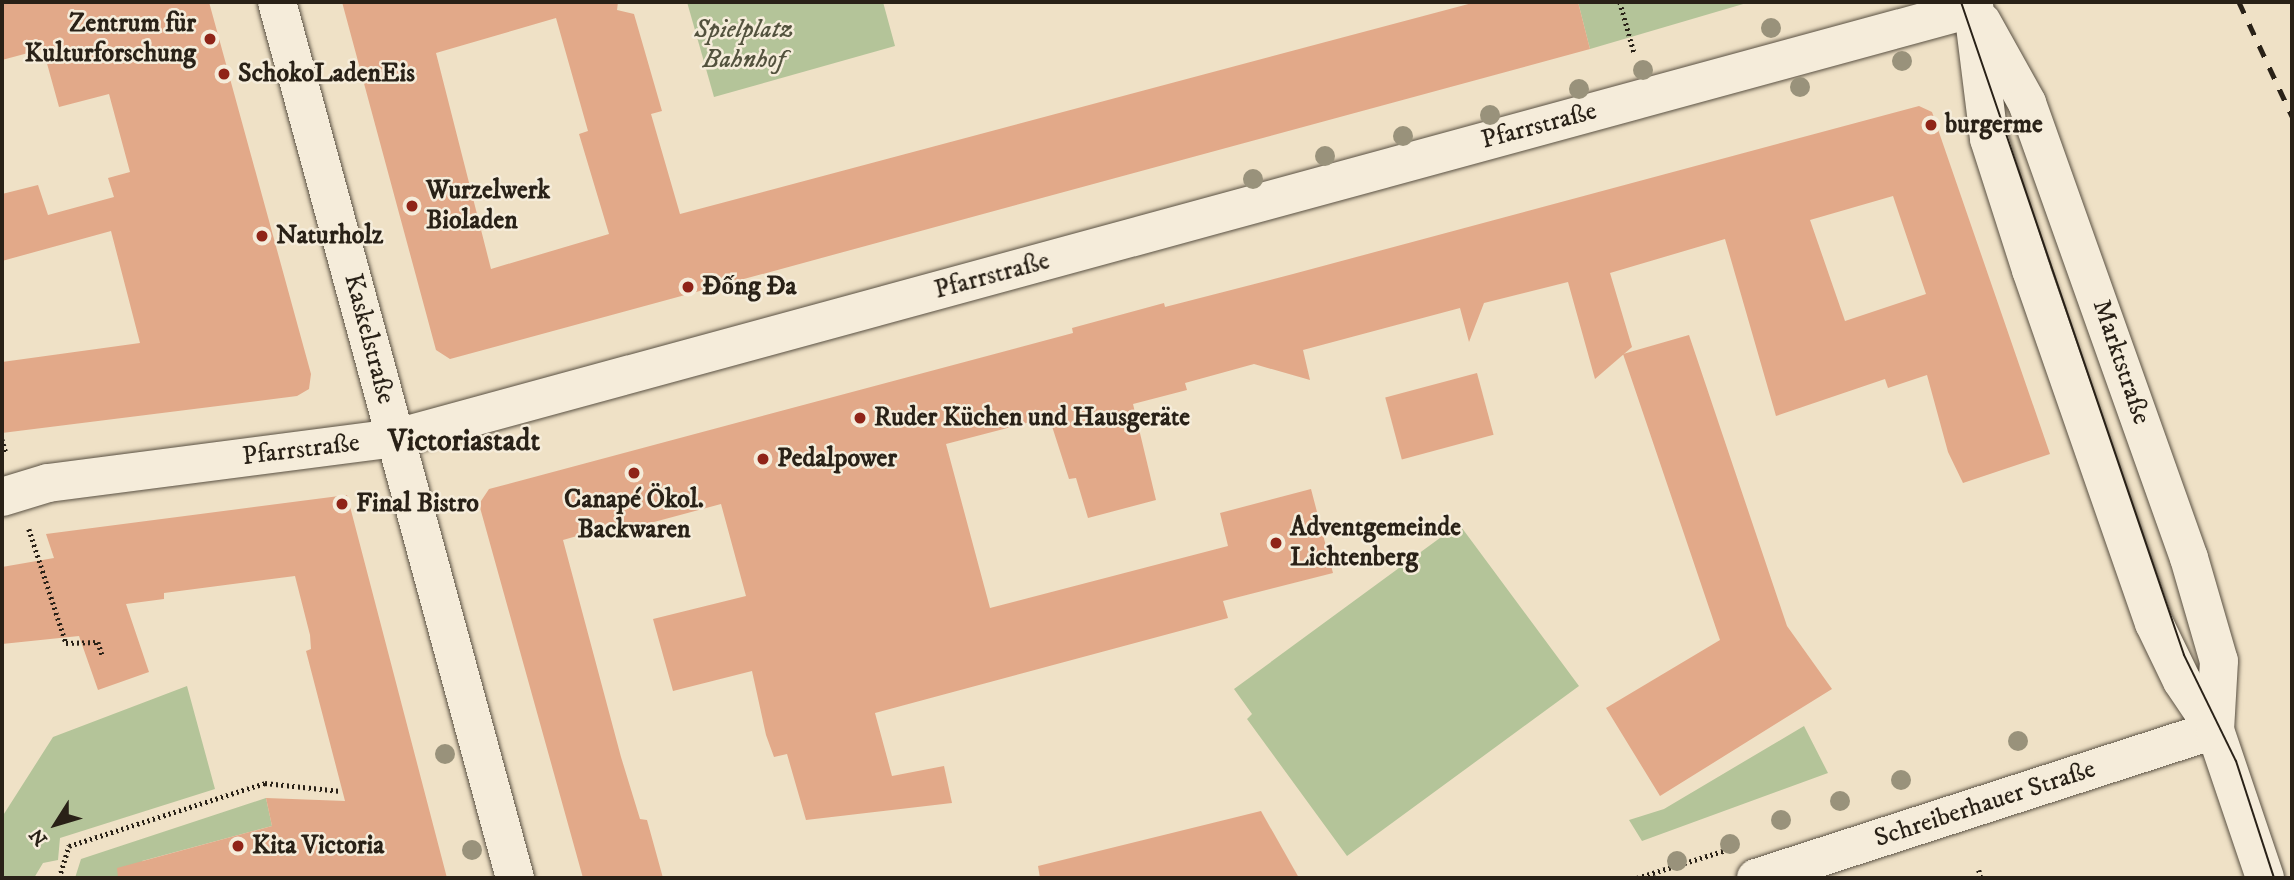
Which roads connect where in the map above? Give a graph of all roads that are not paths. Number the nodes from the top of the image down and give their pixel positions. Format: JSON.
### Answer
{"nodes":[{"id":1,"x":277,"y":2,"type":"edge"},
{"id":2,"x":1973,"y":5,"type":"edge"},
{"id":3,"x":396,"y":438,"type":"junction"},
{"id":4,"x":2,"y":497,"type":"edge"},
{"id":5,"x":2216,"y":730,"type":"junction"},
{"id":6,"x":515,"y":878,"type":"edge"},
{"id":7,"x":1755,"y":878,"type":"edge"},
{"id":8,"x":2265,"y":878,"type":"edge"}],
"edges":[{"from":1,"to":3,"type":"street","name":"Kaskelstraße"},
{"from":2,"to":3,"type":"street","name":"Pfarrstraße"},
{"from":2,"to":5,"type":"street","name":"Marktstraße"},
{"from":2,"to":5,"type":"street","name":"Marktstraße"},
{"from":3,"to":4,"type":"street","name":"Pfarrstraße"},
{"from":3,"to":6,"type":"street","name":"Kaskelstraße"},
{"from":5,"to":7,"type":"street","name":"Schreiberhauer Straße"},
{"from":5,"to":8,"type":"street","name":"Marktstraße"}]}
